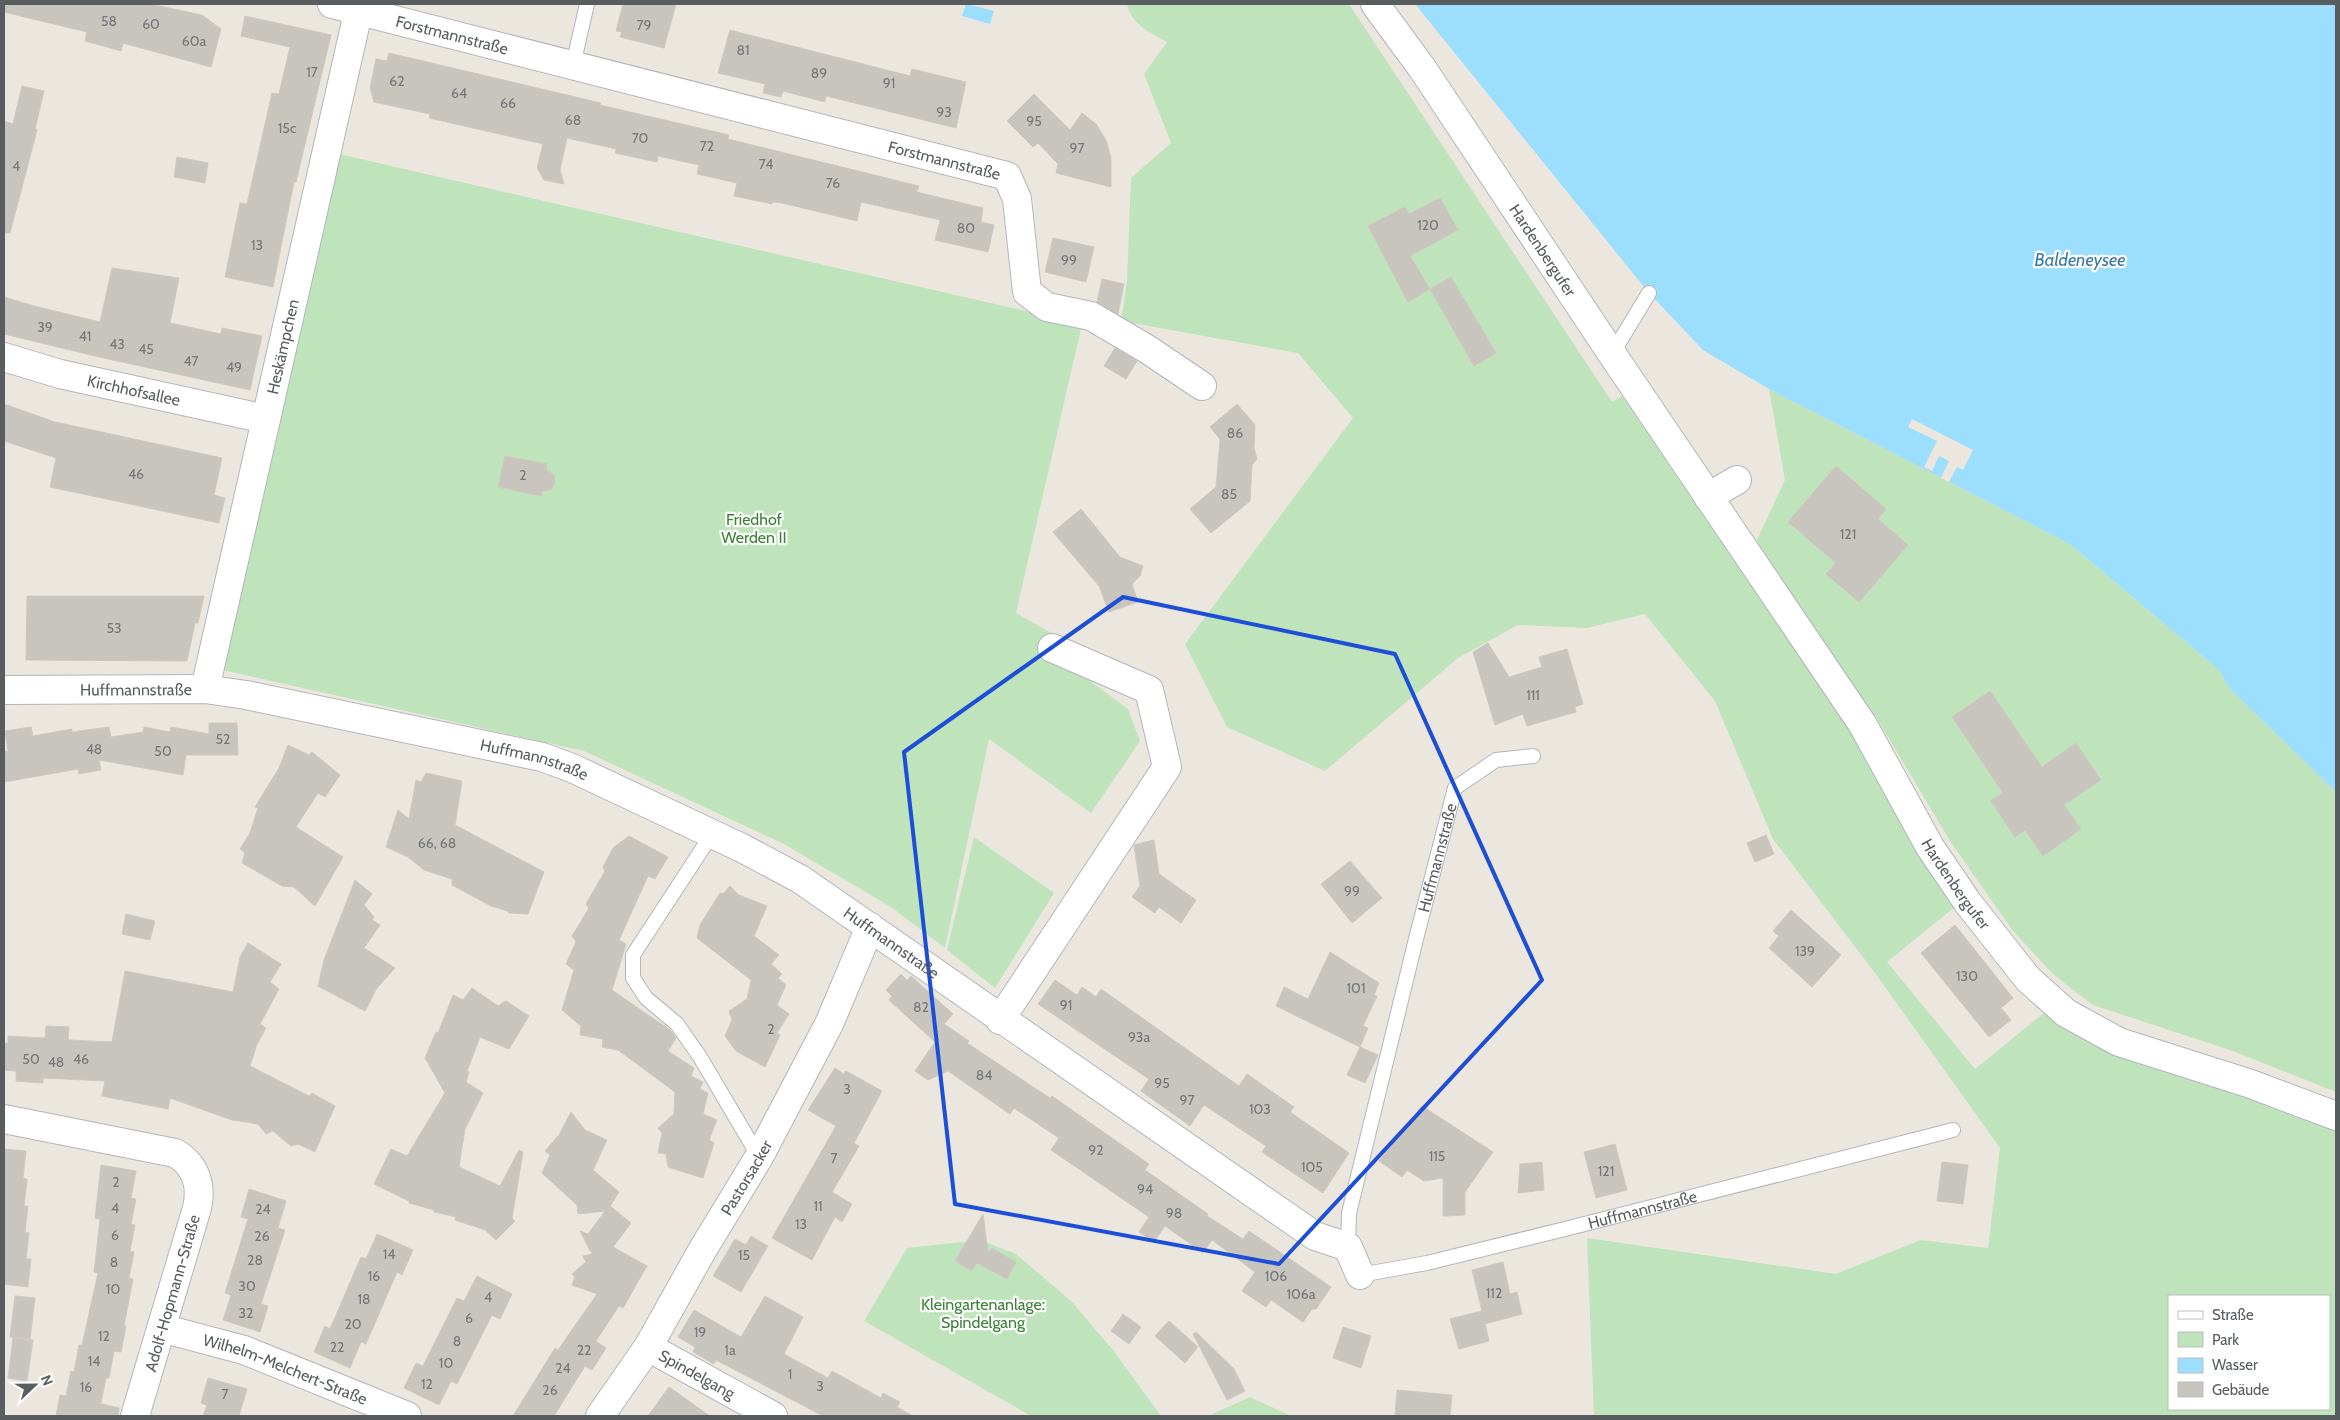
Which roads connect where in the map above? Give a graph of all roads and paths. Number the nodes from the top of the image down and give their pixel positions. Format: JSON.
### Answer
{"nodes":[{"id":1,"x":332,"y":4,"type":"edge"},
{"id":2,"x":587,"y":4,"type":"edge"},
{"id":3,"x":1375,"y":4,"type":"edge"},
{"id":4,"x":359,"y":7,"type":"edge"},
{"id":5,"x":572,"y":65,"type":"junction"},
{"id":6,"x":1650,"y":293,"type":"dead end"},
{"id":7,"x":1612,"y":354,"type":"junction"},
{"id":8,"x":4,"y":357,"type":"edge"},
{"id":9,"x":1202,"y":386,"type":"dead end"},
{"id":10,"x":266,"y":418,"type":"junction"},
{"id":11,"x":1737,"y":480,"type":"dead end"},
{"id":12,"x":1708,"y":497,"type":"junction"},
{"id":13,"x":1052,"y":648,"type":"dead end"},
{"id":14,"x":205,"y":688,"type":"junction"},
{"id":15,"x":4,"y":690,"type":"edge"},
{"id":16,"x":1533,"y":756,"type":"dead end"},
{"id":17,"x":712,"y":834,"type":"junction"},
{"id":18,"x":870,"y":927,"type":"junction"},
{"id":19,"x":1000,"y":1020,"type":"junction"},
{"id":20,"x":2336,"y":1116,"type":"edge"},
{"id":21,"x":4,"y":1119,"type":"edge"},
{"id":22,"x":1953,"y":1130,"type":"dead end"},
{"id":23,"x":759,"y":1157,"type":"junction"},
{"id":24,"x":1348,"y":1247,"type":"junction"},
{"id":25,"x":1360,"y":1275,"type":"joint"},
{"id":26,"x":161,"y":1328,"type":"junction"},
{"id":27,"x":648,"y":1347,"type":"junction"},
{"id":28,"x":135,"y":1416,"type":"edge"},
{"id":29,"x":407,"y":1416,"type":"edge"},
{"id":30,"x":600,"y":1416,"type":"edge"},
{"id":31,"x":773,"y":1416,"type":"edge"}],
"edges":[{"from":1,"to":4,"type":"street","name":"Forstmannstraße"},
{"from":2,"to":5,"type":"lane"},
{"from":3,"to":7,"type":"street","name":"Hardenbergufer"},
{"from":4,"to":5,"type":"street","name":"Forstmannstraße"},
{"from":4,"to":10,"type":"street","name":"Heskämpchen"},
{"from":5,"to":9,"type":"street","name":"Forstmannstraße"},
{"from":6,"to":7,"type":"lane"},
{"from":7,"to":12,"type":"street","name":"Hardenbergufer"},
{"from":8,"to":10,"type":"street","name":"Kirchhofsallee"},
{"from":10,"to":14,"type":"street","name":"Heskämpchen"},
{"from":11,"to":12,"type":"street"},
{"from":12,"to":20,"type":"street","name":"Hardenbergufer"},
{"from":13,"to":19,"type":"street"},
{"from":14,"to":15,"type":"street","name":"Huffmannstraße"},
{"from":14,"to":17,"type":"street","name":"Huffmannstraße"},
{"from":16,"to":24,"type":"lane","name":"Huffmannstraße"},
{"from":17,"to":18,"type":"street","name":"Huffmannstraße"},
{"from":17,"to":23,"type":"lane"},
{"from":18,"to":19,"type":"street","name":"Huffmannstraße"},
{"from":18,"to":23,"type":"street","name":"Pastorsacker"},
{"from":19,"to":24,"type":"street","name":"Huffmannstraße"},
{"from":21,"to":26,"type":"street","name":"Adolf-Hopmann-Straße"},
{"from":22,"to":25,"type":"lane","name":"Huffmannstraße"},
{"from":23,"to":27,"type":"street","name":"Pastorsacker"},
{"from":24,"to":25,"type":"street","name":"Huffmannstraße"},
{"from":26,"to":28,"type":"street","name":"Adolf-Hopmann-Straße"},
{"from":26,"to":29,"type":"street","name":"Wilhelm-Melchert-Straße"},
{"from":27,"to":30,"type":"street","name":"Pastorsacker"},
{"from":27,"to":31,"type":"street","name":"Spindelgang"}]}
